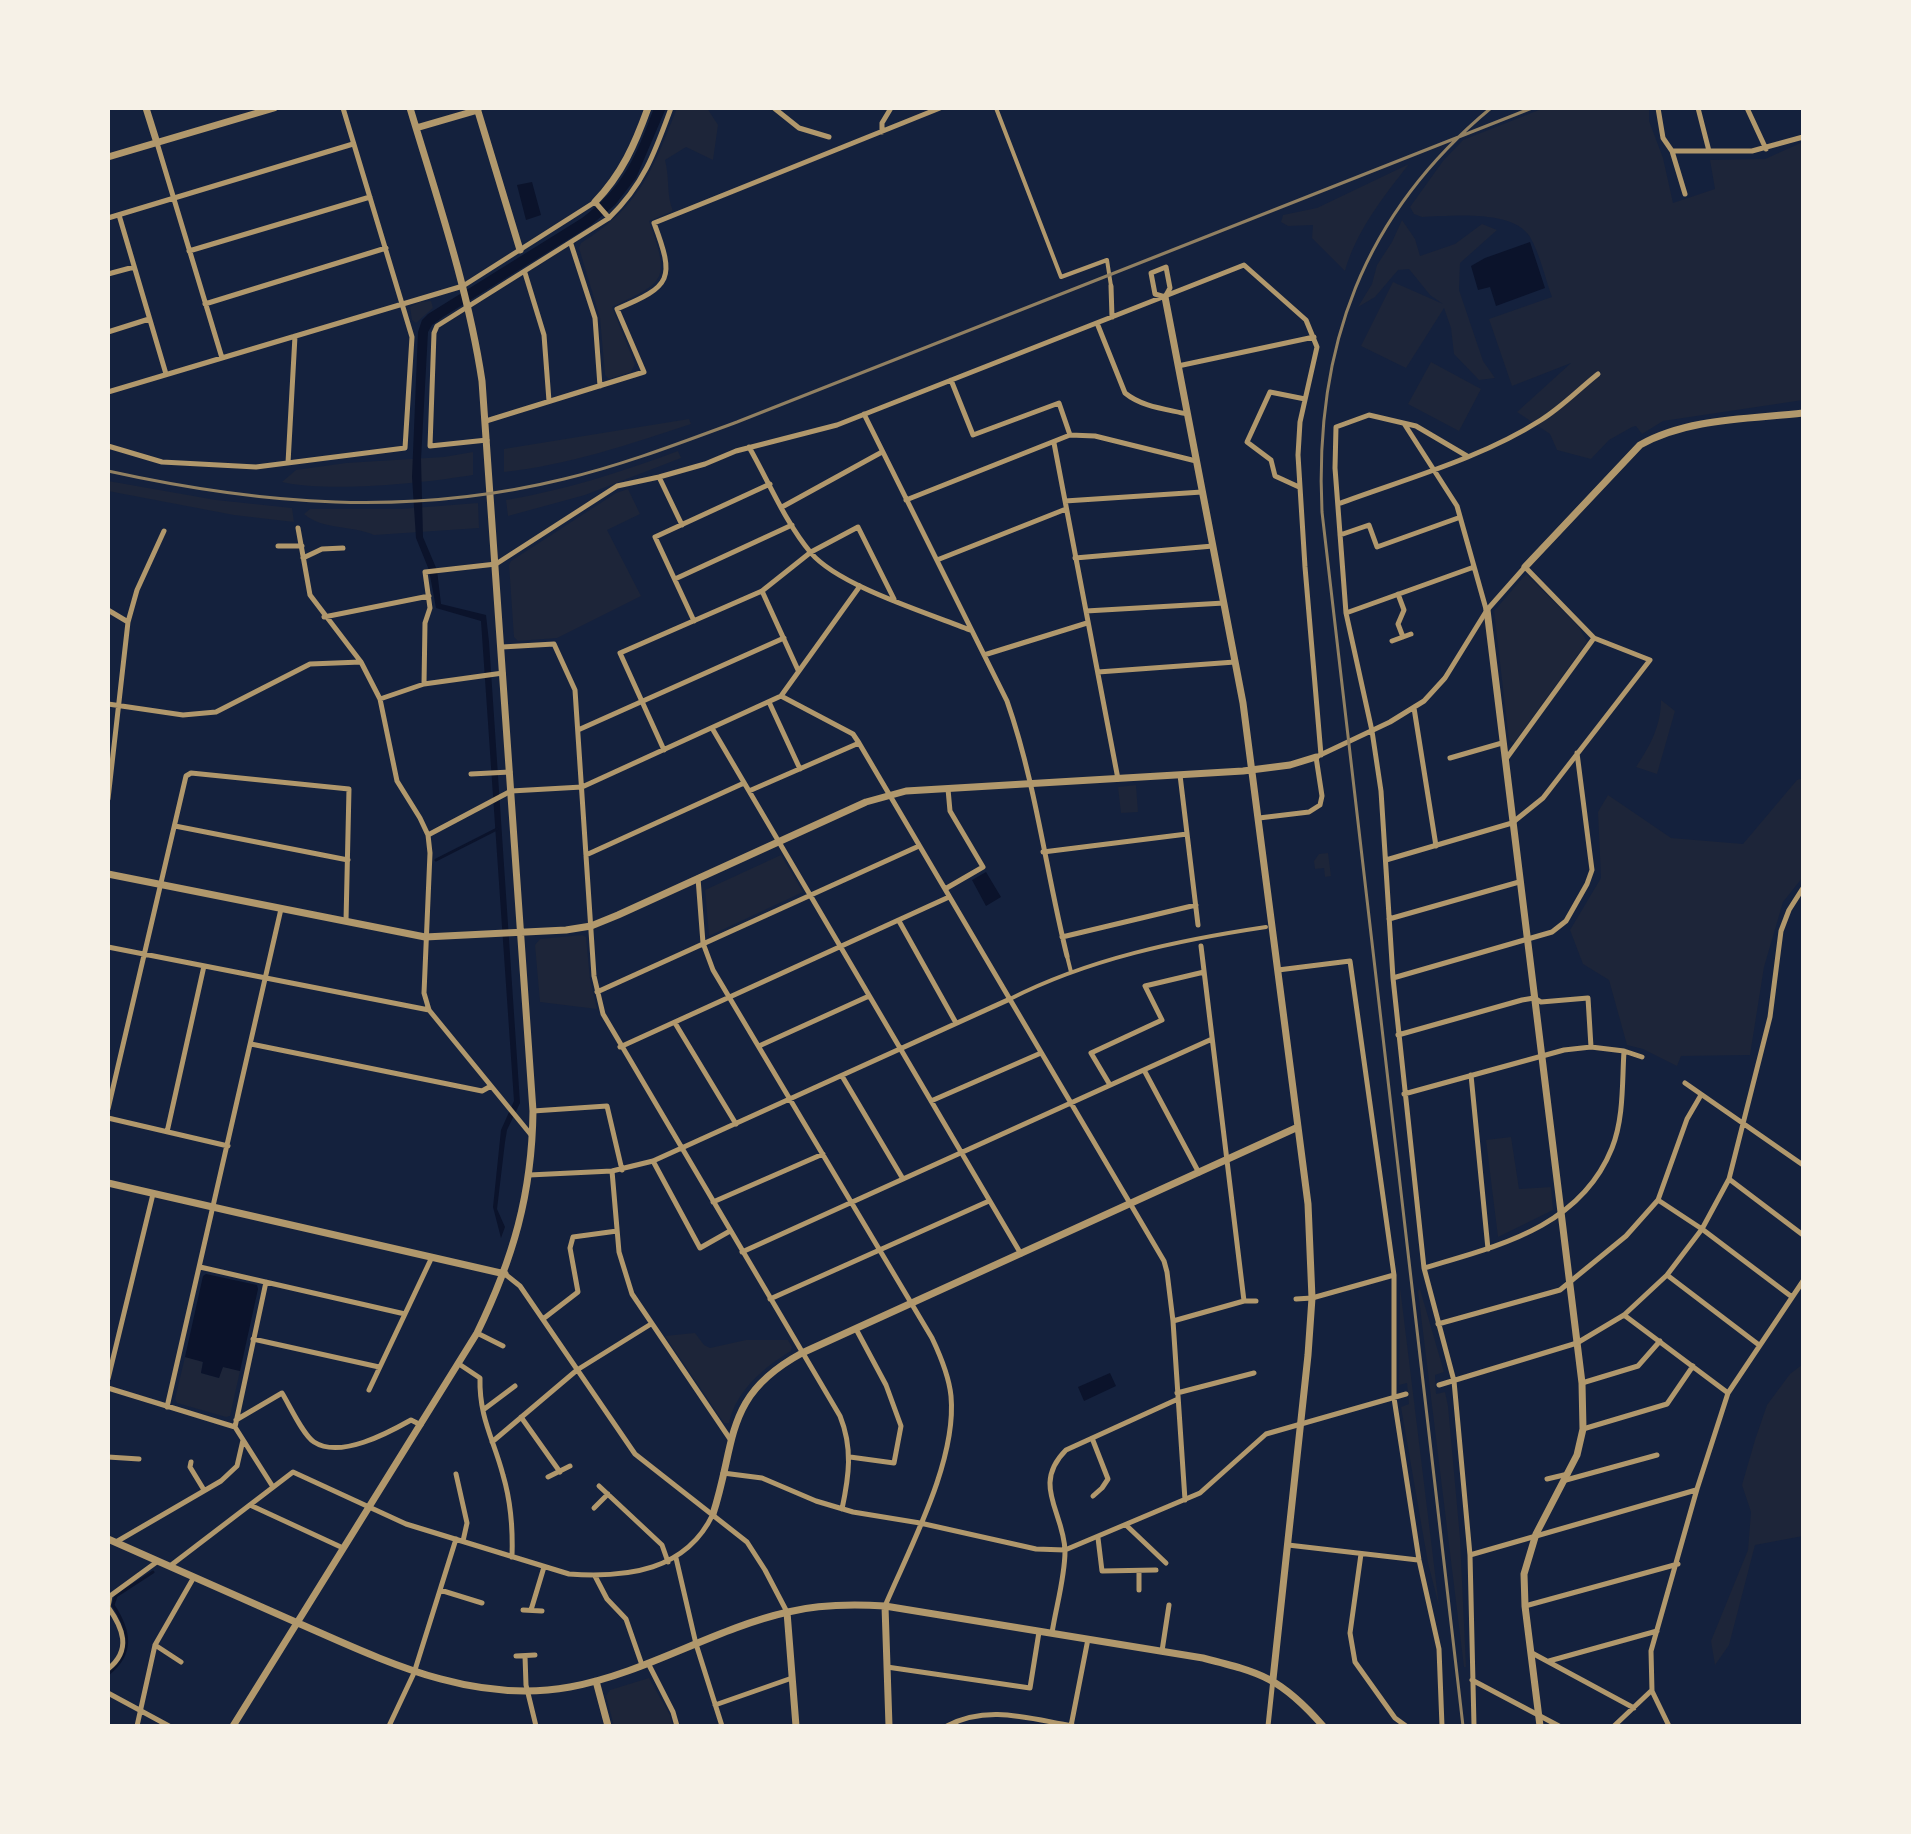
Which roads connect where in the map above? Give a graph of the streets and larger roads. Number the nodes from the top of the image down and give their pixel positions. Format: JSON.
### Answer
{"nodes":[{"id":1,"x":146,"y":108,"type":"edge"},
{"id":2,"x":274,"y":108,"type":"edge"},
{"id":3,"x":343,"y":108,"type":"edge"},
{"id":4,"x":410,"y":108,"type":"edge"},
{"id":5,"x":648,"y":108,"type":"edge"},
{"id":6,"x":671,"y":108,"type":"edge"},
{"id":7,"x":774,"y":108,"type":"edge"},
{"id":8,"x":891,"y":108,"type":"edge"},
{"id":9,"x":940,"y":108,"type":"edge"},
{"id":10,"x":996,"y":108,"type":"edge"},
{"id":11,"x":1658,"y":108,"type":"edge"},
{"id":12,"x":1698,"y":108,"type":"edge"},
{"id":13,"x":1747,"y":108,"type":"edge"},
{"id":14,"x":478,"y":109,"type":"edge"},
{"id":15,"x":416,"y":128,"type":"junction"},
{"id":16,"x":882,"y":132,"type":"junction"},
{"id":17,"x":829,"y":137,"type":"dead end"},
{"id":18,"x":1803,"y":137,"type":"edge"},
{"id":19,"x":157,"y":143,"type":"junction"},
{"id":20,"x":353,"y":144,"type":"junction"},
{"id":21,"x":1766,"y":149,"type":"junction"},
{"id":22,"x":1672,"y":151,"type":"junction"},
{"id":23,"x":1709,"y":151,"type":"junction"},
{"id":24,"x":108,"y":157,"type":"edge"},
{"id":25,"x":1685,"y":194,"type":"dead end"},
{"id":26,"x":370,"y":197,"type":"junction"},
{"id":27,"x":174,"y":199,"type":"junction"},
{"id":28,"x":595,"y":202,"type":"junction"},
{"id":29,"x":119,"y":215,"type":"junction"},
{"id":30,"x":609,"y":217,"type":"junction"},
{"id":31,"x":108,"y":218,"type":"edge"},
{"id":32,"x":571,"y":244,"type":"junction"},
{"id":33,"x":386,"y":248,"type":"junction"},
{"id":34,"x":520,"y":250,"type":"junction"},
{"id":35,"x":189,"y":251,"type":"junction"},
{"id":36,"x":134,"y":267,"type":"junction"},
{"id":37,"x":525,"y":273,"type":"junction"},
{"id":38,"x":108,"y":274,"type":"edge"},
{"id":39,"x":1111,"y":286,"type":"joint"},
{"id":40,"x":464,"y":287,"type":"junction"},
{"id":41,"x":1165,"y":297,"type":"junction"},
{"id":42,"x":205,"y":304,"type":"junction"},
{"id":43,"x":402,"y":304,"type":"junction"},
{"id":44,"x":468,"y":306,"type":"junction"},
{"id":45,"x":1112,"y":317,"type":"junction"},
{"id":46,"x":149,"y":319,"type":"junction"},
{"id":47,"x":1097,"y":323,"type":"junction"},
{"id":48,"x":108,"y":332,"type":"edge"},
{"id":49,"x":295,"y":336,"type":"junction"},
{"id":50,"x":1314,"y":337,"type":"junction"},
{"id":51,"x":222,"y":358,"type":"junction"},
{"id":52,"x":1178,"y":366,"type":"junction"},
{"id":53,"x":166,"y":374,"type":"junction"},
{"id":54,"x":1598,"y":374,"type":"dead end"},
{"id":55,"x":951,"y":380,"type":"junction"},
{"id":56,"x":600,"y":386,"type":"junction"},
{"id":57,"x":108,"y":392,"type":"edge"},
{"id":58,"x":1305,"y":399,"type":"junction"},
{"id":59,"x":549,"y":401,"type":"junction"},
{"id":60,"x":1803,"y":413,"type":"edge"},
{"id":61,"x":864,"y":414,"type":"junction"},
{"id":62,"x":1187,"y":414,"type":"junction"},
{"id":63,"x":486,"y":421,"type":"junction"},
{"id":64,"x":1405,"y":425,"type":"junction"},
{"id":65,"x":1070,"y":435,"type":"junction"},
{"id":66,"x":487,"y":440,"type":"junction"},
{"id":67,"x":1054,"y":443,"type":"junction"},
{"id":68,"x":108,"y":446,"type":"edge"},
{"id":69,"x":749,"y":447,"type":"junction"},
{"id":70,"x":882,"y":452,"type":"junction"},
{"id":71,"x":1467,"y":456,"type":"junction"},
{"id":72,"x":1196,"y":461,"type":"junction"},
{"id":73,"x":288,"y":463,"type":"junction"},
{"id":74,"x":1435,"y":468,"type":"junction"},
{"id":75,"x":659,"y":477,"type":"junction"},
{"id":76,"x":770,"y":484,"type":"junction"},
{"id":77,"x":1299,"y":487,"type":"junction"},
{"id":78,"x":1202,"y":492,"type":"junction"},
{"id":79,"x":906,"y":500,"type":"junction"},
{"id":80,"x":1065,"y":501,"type":"junction"},
{"id":81,"x":1338,"y":504,"type":"junction"},
{"id":82,"x":782,"y":507,"type":"junction"},
{"id":83,"x":1066,"y":509,"type":"junction"},
{"id":84,"x":1458,"y":518,"type":"junction"},
{"id":85,"x":682,"y":525,"type":"junction"},
{"id":86,"x":792,"y":525,"type":"junction"},
{"id":87,"x":298,"y":528,"type":"dead end"},
{"id":88,"x":164,"y":531,"type":"dead end"},
{"id":89,"x":1340,"y":535,"type":"junction"},
{"id":90,"x":278,"y":546,"type":"dead end"},
{"id":91,"x":302,"y":546,"type":"junction"},
{"id":92,"x":1213,"y":546,"type":"junction"},
{"id":93,"x":333,"y":548,"type":"junction"},
{"id":94,"x":343,"y":548,"type":"dead end"},
{"id":95,"x":811,"y":552,"type":"junction"},
{"id":96,"x":303,"y":558,"type":"junction"},
{"id":97,"x":1075,"y":558,"type":"junction"},
{"id":98,"x":333,"y":559,"type":"dead end"},
{"id":99,"x":937,"y":560,"type":"junction"},
{"id":100,"x":496,"y":564,"type":"junction"},
{"id":101,"x":1474,"y":567,"type":"junction"},
{"id":102,"x":1525,"y":567,"type":"junction"},
{"id":103,"x":675,"y":579,"type":"junction"},
{"id":104,"x":860,"y":586,"type":"junction"},
{"id":105,"x":762,"y":591,"type":"junction"},
{"id":106,"x":1398,"y":594,"type":"junction"},
{"id":107,"x":429,"y":596,"type":"junction"},
{"id":108,"x":894,"y":599,"type":"junction"},
{"id":109,"x":1224,"y":603,"type":"junction"},
{"id":110,"x":108,"y":610,"type":"edge"},
{"id":111,"x":1487,"y":610,"type":"junction"},
{"id":112,"x":1086,"y":611,"type":"junction"},
{"id":113,"x":1346,"y":613,"type":"junction"},
{"id":114,"x":324,"y":617,"type":"junction"},
{"id":115,"x":694,"y":621,"type":"junction"},
{"id":116,"x":128,"y":622,"type":"junction"},
{"id":117,"x":1087,"y":623,"type":"junction"},
{"id":118,"x":971,"y":631,"type":"junction"},
{"id":119,"x":1411,"y":634,"type":"dead end"},
{"id":120,"x":1403,"y":637,"type":"junction"},
{"id":121,"x":784,"y":638,"type":"junction"},
{"id":122,"x":1594,"y":638,"type":"junction"},
{"id":123,"x":1392,"y":641,"type":"dead end"},
{"id":124,"x":502,"y":647,"type":"junction"},
{"id":125,"x":984,"y":655,"type":"junction"},
{"id":126,"x":361,"y":662,"type":"junction"},
{"id":127,"x":1235,"y":662,"type":"junction"},
{"id":128,"x":799,"y":671,"type":"junction"},
{"id":129,"x":1098,"y":672,"type":"junction"},
{"id":130,"x":503,"y":673,"type":"junction"},
{"id":131,"x":424,"y":684,"type":"junction"},
{"id":132,"x":781,"y":696,"type":"junction"},
{"id":133,"x":380,"y":699,"type":"junction"},
{"id":134,"x":641,"y":702,"type":"junction"},
{"id":135,"x":769,"y":702,"type":"junction"},
{"id":136,"x":108,"y":704,"type":"edge"},
{"id":137,"x":118,"y":708,"type":"junction"},
{"id":138,"x":1414,"y":708,"type":"junction"},
{"id":139,"x":712,"y":728,"type":"junction"},
{"id":140,"x":578,"y":730,"type":"junction"},
{"id":141,"x":1372,"y":731,"type":"junction"},
{"id":142,"x":859,"y":743,"type":"junction"},
{"id":143,"x":1502,"y":743,"type":"junction"},
{"id":144,"x":664,"y":750,"type":"junction"},
{"id":145,"x":110,"y":752,"type":"edge"},
{"id":146,"x":1577,"y":753,"type":"junction"},
{"id":147,"x":1321,"y":755,"type":"junction"},
{"id":148,"x":1450,"y":758,"type":"dead end"},
{"id":149,"x":1505,"y":760,"type":"junction"},
{"id":150,"x":800,"y":769,"type":"junction"},
{"id":151,"x":1253,"y":770,"type":"junction"},
{"id":152,"x":510,"y":772,"type":"junction"},
{"id":153,"x":471,"y":774,"type":"dead end"},
{"id":154,"x":1180,"y":775,"type":"junction"},
{"id":155,"x":1118,"y":779,"type":"junction"},
{"id":156,"x":744,"y":783,"type":"junction"},
{"id":157,"x":1030,"y":784,"type":"junction"},
{"id":158,"x":582,"y":787,"type":"junction"},
{"id":159,"x":948,"y":789,"type":"junction"},
{"id":160,"x":511,"y":791,"type":"junction"},
{"id":161,"x":749,"y":791,"type":"junction"},
{"id":162,"x":889,"y":795,"type":"junction"},
{"id":163,"x":108,"y":799,"type":"edge"},
{"id":164,"x":1259,"y":818,"type":"junction"},
{"id":165,"x":1512,"y":823,"type":"junction"},
{"id":166,"x":175,"y":826,"type":"junction"},
{"id":167,"x":1187,"y":834,"type":"junction"},
{"id":168,"x":428,"y":835,"type":"junction"},
{"id":169,"x":779,"y":842,"type":"junction"},
{"id":170,"x":919,"y":846,"type":"junction"},
{"id":171,"x":1436,"y":846,"type":"junction"},
{"id":172,"x":1043,"y":852,"type":"junction"},
{"id":173,"x":586,"y":855,"type":"junction"},
{"id":174,"x":348,"y":860,"type":"junction"},
{"id":175,"x":1386,"y":860,"type":"junction"},
{"id":176,"x":108,"y":874,"type":"edge"},
{"id":177,"x":698,"y":878,"type":"junction"},
{"id":178,"x":1519,"y":882,"type":"junction"},
{"id":179,"x":161,"y":884,"type":"junction"},
{"id":180,"x":1803,"y":888,"type":"edge"},
{"id":181,"x":945,"y":889,"type":"junction"},
{"id":182,"x":810,"y":895,"type":"junction"},
{"id":183,"x":949,"y":897,"type":"junction"},
{"id":184,"x":1196,"y":905,"type":"junction"},
{"id":185,"x":281,"y":909,"type":"junction"},
{"id":186,"x":1389,"y":919,"type":"junction"},
{"id":187,"x":899,"y":921,"type":"junction"},
{"id":188,"x":346,"y":922,"type":"junction"},
{"id":189,"x":1198,"y":925,"type":"joint"},
{"id":190,"x":591,"y":926,"type":"junction"},
{"id":191,"x":1266,"y":927,"type":"dead end"},
{"id":192,"x":521,"y":932,"type":"junction"},
{"id":193,"x":425,"y":937,"type":"junction"},
{"id":194,"x":1062,"y":937,"type":"junction"},
{"id":195,"x":1527,"y":940,"type":"junction"},
{"id":196,"x":703,"y":943,"type":"junction"},
{"id":197,"x":1200,"y":943,"type":"junction"},
{"id":198,"x":108,"y":947,"type":"edge"},
{"id":199,"x":841,"y":948,"type":"junction"},
{"id":200,"x":144,"y":954,"type":"junction"},
{"id":201,"x":1067,"y":956,"type":"joint"},
{"id":202,"x":204,"y":966,"type":"junction"},
{"id":203,"x":1278,"y":970,"type":"junction"},
{"id":204,"x":1071,"y":972,"type":"junction"},
{"id":205,"x":1204,"y":972,"type":"junction"},
{"id":206,"x":265,"y":978,"type":"junction"},
{"id":207,"x":1393,"y":978,"type":"junction"},
{"id":208,"x":597,"y":992,"type":"junction"},
{"id":209,"x":869,"y":996,"type":"junction"},
{"id":210,"x":730,"y":998,"type":"junction"},
{"id":211,"x":1534,"y":998,"type":"junction"},
{"id":212,"x":1010,"y":999,"type":"junction"},
{"id":213,"x":429,"y":1010,"type":"junction"},
{"id":214,"x":675,"y":1023,"type":"junction"},
{"id":215,"x":956,"y":1023,"type":"junction"},
{"id":216,"x":1398,"y":1035,"type":"junction"},
{"id":217,"x":1212,"y":1039,"type":"junction"},
{"id":218,"x":251,"y":1044,"type":"junction"},
{"id":219,"x":759,"y":1046,"type":"junction"},
{"id":220,"x":620,"y":1047,"type":"junction"},
{"id":221,"x":1591,"y":1047,"type":"junction"},
{"id":222,"x":900,"y":1049,"type":"junction"},
{"id":223,"x":1624,"y":1051,"type":"junction"},
{"id":224,"x":1041,"y":1053,"type":"junction"},
{"id":225,"x":1542,"y":1056,"type":"junction"},
{"id":226,"x":1642,"y":1057,"type":"dead end"},
{"id":227,"x":1144,"y":1070,"type":"junction"},
{"id":228,"x":1471,"y":1075,"type":"junction"},
{"id":229,"x":842,"y":1076,"type":"junction"},
{"id":230,"x":1685,"y":1083,"type":"dead end"},
{"id":231,"x":1110,"y":1085,"type":"junction"},
{"id":232,"x":491,"y":1086,"type":"junction"},
{"id":233,"x":1404,"y":1094,"type":"junction"},
{"id":234,"x":1701,"y":1095,"type":"junction"},
{"id":235,"x":791,"y":1100,"type":"junction"},
{"id":236,"x":931,"y":1101,"type":"junction"},
{"id":237,"x":1071,"y":1103,"type":"junction"},
{"id":238,"x":108,"y":1109,"type":"edge"},
{"id":239,"x":533,"y":1111,"type":"junction"},
{"id":240,"x":108,"y":1118,"type":"edge"},
{"id":241,"x":1745,"y":1122,"type":"junction"},
{"id":242,"x":736,"y":1124,"type":"junction"},
{"id":243,"x":1298,"y":1127,"type":"junction"},
{"id":244,"x":167,"y":1132,"type":"junction"},
{"id":245,"x":533,"y":1137,"type":"junction"},
{"id":246,"x":228,"y":1146,"type":"junction"},
{"id":247,"x":682,"y":1150,"type":"junction"},
{"id":248,"x":961,"y":1152,"type":"junction"},
{"id":249,"x":823,"y":1154,"type":"junction"},
{"id":250,"x":1227,"y":1160,"type":"junction"},
{"id":251,"x":653,"y":1161,"type":"junction"},
{"id":252,"x":1803,"y":1165,"type":"edge"},
{"id":253,"x":622,"y":1170,"type":"junction"},
{"id":254,"x":612,"y":1171,"type":"junction"},
{"id":255,"x":1199,"y":1173,"type":"junction"},
{"id":256,"x":529,"y":1175,"type":"junction"},
{"id":257,"x":903,"y":1179,"type":"junction"},
{"id":258,"x":1729,"y":1179,"type":"junction"},
{"id":259,"x":108,"y":1183,"type":"edge"},
{"id":260,"x":153,"y":1193,"type":"junction"},
{"id":261,"x":1658,"y":1200,"type":"junction"},
{"id":262,"x":989,"y":1201,"type":"junction"},
{"id":263,"x":713,"y":1202,"type":"junction"},
{"id":264,"x":851,"y":1202,"type":"junction"},
{"id":265,"x":1130,"y":1204,"type":"junction"},
{"id":266,"x":214,"y":1207,"type":"junction"},
{"id":267,"x":1560,"y":1215,"type":"junction"},
{"id":268,"x":1702,"y":1229,"type":"junction"},
{"id":269,"x":617,"y":1231,"type":"junction"},
{"id":270,"x":730,"y":1231,"type":"junction"},
{"id":271,"x":1803,"y":1235,"type":"edge"},
{"id":272,"x":1488,"y":1249,"type":"junction"},
{"id":273,"x":880,"y":1250,"type":"junction"},
{"id":274,"x":742,"y":1252,"type":"junction"},
{"id":275,"x":1021,"y":1254,"type":"junction"},
{"id":276,"x":432,"y":1257,"type":"junction"},
{"id":277,"x":200,"y":1267,"type":"junction"},
{"id":278,"x":1424,"y":1268,"type":"junction"},
{"id":279,"x":505,"y":1274,"type":"junction"},
{"id":280,"x":1394,"y":1275,"type":"junction"},
{"id":281,"x":1667,"y":1275,"type":"junction"},
{"id":282,"x":1803,"y":1281,"type":"edge"},
{"id":283,"x":266,"y":1282,"type":"junction"},
{"id":284,"x":1569,"y":1285,"type":"junction"},
{"id":285,"x":1792,"y":1297,"type":"junction"},
{"id":286,"x":1312,"y":1298,"type":"junction"},
{"id":287,"x":770,"y":1299,"type":"junction"},
{"id":288,"x":1296,"y":1299,"type":"dead end"},
{"id":289,"x":1244,"y":1301,"type":"junction"},
{"id":290,"x":1256,"y":1301,"type":"dead end"},
{"id":291,"x":912,"y":1304,"type":"junction"},
{"id":292,"x":405,"y":1314,"type":"junction"},
{"id":293,"x":1624,"y":1315,"type":"junction"},
{"id":294,"x":543,"y":1319,"type":"junction"},
{"id":295,"x":1173,"y":1321,"type":"junction"},
{"id":296,"x":651,"y":1324,"type":"junction"},
{"id":297,"x":1438,"y":1324,"type":"junction"},
{"id":298,"x":856,"y":1329,"type":"junction"},
{"id":299,"x":477,"y":1333,"type":"junction"},
{"id":300,"x":253,"y":1339,"type":"junction"},
{"id":301,"x":1660,"y":1341,"type":"junction"},
{"id":302,"x":1577,"y":1343,"type":"junction"},
{"id":303,"x":1759,"y":1345,"type":"junction"},
{"id":304,"x":503,"y":1346,"type":"dead end"},
{"id":305,"x":802,"y":1353,"type":"junction"},
{"id":306,"x":459,"y":1364,"type":"junction"},
{"id":307,"x":1693,"y":1366,"type":"junction"},
{"id":308,"x":379,"y":1367,"type":"junction"},
{"id":309,"x":577,"y":1370,"type":"junction"},
{"id":310,"x":1254,"y":1373,"type":"dead end"},
{"id":311,"x":108,"y":1379,"type":"edge"},
{"id":312,"x":1454,"y":1381,"type":"junction"},
{"id":313,"x":1582,"y":1383,"type":"junction"},
{"id":314,"x":1439,"y":1385,"type":"dead end"},
{"id":315,"x":515,"y":1386,"type":"dead end"},
{"id":316,"x":108,"y":1388,"type":"edge"},
{"id":317,"x":369,"y":1390,"type":"dead end"},
{"id":318,"x":1728,"y":1393,"type":"junction"},
{"id":319,"x":1406,"y":1394,"type":"dead end"},
{"id":320,"x":1178,"y":1396,"type":"junction"},
{"id":321,"x":1394,"y":1398,"type":"junction"},
{"id":322,"x":167,"y":1407,"type":"junction"},
{"id":323,"x":483,"y":1410,"type":"junction"},
{"id":324,"x":521,"y":1417,"type":"junction"},
{"id":325,"x":235,"y":1423,"type":"junction"},
{"id":326,"x":1301,"y":1423,"type":"junction"},
{"id":327,"x":421,"y":1425,"type":"junction"},
{"id":328,"x":1583,"y":1429,"type":"junction"},
{"id":329,"x":1092,"y":1438,"type":"junction"},
{"id":330,"x":730,"y":1439,"type":"junction"},
{"id":331,"x":243,"y":1440,"type":"junction"},
{"id":332,"x":491,"y":1443,"type":"junction"},
{"id":333,"x":128,"y":1447,"type":"dead end"},
{"id":334,"x":1657,"y":1455,"type":"dead end"},
{"id":335,"x":108,"y":1457,"type":"edge"},
{"id":336,"x":850,"y":1457,"type":"junction"},
{"id":337,"x":128,"y":1458,"type":"junction"},
{"id":338,"x":139,"y":1459,"type":"dead end"},
{"id":339,"x":191,"y":1462,"type":"dead end"},
{"id":340,"x":570,"y":1466,"type":"dead end"},
{"id":341,"x":560,"y":1472,"type":"junction"},
{"id":342,"x":723,"y":1473,"type":"junction"},
{"id":343,"x":456,"y":1474,"type":"dead end"},
{"id":344,"x":548,"y":1477,"type":"dead end"},
{"id":345,"x":1567,"y":1477,"type":"junction"},
{"id":346,"x":1547,"y":1479,"type":"dead end"},
{"id":347,"x":599,"y":1486,"type":"dead end"},
{"id":348,"x":273,"y":1487,"type":"junction"},
{"id":349,"x":1697,"y":1489,"type":"junction"},
{"id":350,"x":204,"y":1490,"type":"junction"},
{"id":351,"x":608,"y":1494,"type":"junction"},
{"id":352,"x":1093,"y":1496,"type":"dead end"},
{"id":353,"x":1185,"y":1500,"type":"junction"},
{"id":354,"x":250,"y":1505,"type":"junction"},
{"id":355,"x":371,"y":1507,"type":"junction"},
{"id":356,"x":594,"y":1508,"type":"dead end"},
{"id":357,"x":842,"y":1509,"type":"junction"},
{"id":358,"x":713,"y":1514,"type":"junction"},
{"id":359,"x":920,"y":1523,"type":"junction"},
{"id":360,"x":1126,"y":1525,"type":"junction"},
{"id":361,"x":1536,"y":1534,"type":"junction"},
{"id":362,"x":1098,"y":1538,"type":"junction"},
{"id":363,"x":112,"y":1540,"type":"edge"},
{"id":364,"x":459,"y":1540,"type":"junction"},
{"id":365,"x":1288,"y":1545,"type":"junction"},
{"id":366,"x":345,"y":1549,"type":"junction"},
{"id":367,"x":1065,"y":1550,"type":"junction"},
{"id":368,"x":1361,"y":1554,"type":"junction"},
{"id":369,"x":1470,"y":1555,"type":"junction"},
{"id":370,"x":512,"y":1557,"type":"junction"},
{"id":371,"x":676,"y":1558,"type":"junction"},
{"id":372,"x":1419,"y":1560,"type":"junction"},
{"id":373,"x":158,"y":1561,"type":"junction"},
{"id":374,"x":668,"y":1562,"type":"junction"},
{"id":375,"x":1166,"y":1563,"type":"dead end"},
{"id":376,"x":1678,"y":1564,"type":"junction"},
{"id":377,"x":170,"y":1566,"type":"junction"},
{"id":378,"x":544,"y":1567,"type":"junction"},
{"id":379,"x":1156,"y":1570,"type":"dead end"},
{"id":380,"x":1139,"y":1571,"type":"junction"},
{"id":381,"x":595,"y":1576,"type":"junction"},
{"id":382,"x":194,"y":1577,"type":"junction"},
{"id":383,"x":440,"y":1590,"type":"junction"},
{"id":384,"x":1139,"y":1590,"type":"dead end"},
{"id":385,"x":482,"y":1603,"type":"dead end"},
{"id":386,"x":1169,"y":1605,"type":"dead end"},
{"id":387,"x":885,"y":1606,"type":"junction"},
{"id":388,"x":1525,"y":1606,"type":"junction"},
{"id":389,"x":523,"y":1610,"type":"dead end"},
{"id":390,"x":531,"y":1610,"type":"junction"},
{"id":391,"x":542,"y":1611,"type":"dead end"},
{"id":392,"x":787,"y":1612,"type":"junction"},
{"id":393,"x":298,"y":1623,"type":"junction"},
{"id":394,"x":1039,"y":1631,"type":"junction"},
{"id":395,"x":1657,"y":1631,"type":"junction"},
{"id":396,"x":1052,"y":1633,"type":"junction"},
{"id":397,"x":1088,"y":1639,"type":"junction"},
{"id":398,"x":696,"y":1644,"type":"junction"},
{"id":399,"x":155,"y":1645,"type":"junction"},
{"id":400,"x":1162,"y":1651,"type":"junction"},
{"id":401,"x":1531,"y":1653,"type":"junction"},
{"id":402,"x":535,"y":1655,"type":"dead end"},
{"id":403,"x":516,"y":1656,"type":"dead end"},
{"id":404,"x":525,"y":1656,"type":"junction"},
{"id":405,"x":1548,"y":1661,"type":"junction"},
{"id":406,"x":181,"y":1662,"type":"dead end"},
{"id":407,"x":645,"y":1664,"type":"junction"},
{"id":408,"x":887,"y":1667,"type":"junction"},
{"id":409,"x":108,"y":1669,"type":"edge"},
{"id":410,"x":414,"y":1673,"type":"junction"},
{"id":411,"x":792,"y":1678,"type":"junction"},
{"id":412,"x":1273,"y":1679,"type":"junction"},
{"id":413,"x":1471,"y":1680,"type":"junction"},
{"id":414,"x":596,"y":1681,"type":"junction"},
{"id":415,"x":528,"y":1691,"type":"junction"},
{"id":416,"x":1652,"y":1691,"type":"junction"},
{"id":417,"x":108,"y":1693,"type":"edge"},
{"id":418,"x":715,"y":1705,"type":"junction"},
{"id":419,"x":1634,"y":1708,"type":"junction"},
{"id":420,"x":142,"y":1710,"type":"junction"},
{"id":421,"x":1538,"y":1715,"type":"junction"},
{"id":422,"x":1022,"y":1717,"type":"junction"},
{"id":423,"x":137,"y":1726,"type":"edge"},
{"id":424,"x":169,"y":1726,"type":"edge"},
{"id":425,"x":233,"y":1726,"type":"edge"},
{"id":426,"x":389,"y":1726,"type":"edge"},
{"id":427,"x":536,"y":1726,"type":"edge"},
{"id":428,"x":608,"y":1726,"type":"edge"},
{"id":429,"x":677,"y":1726,"type":"edge"},
{"id":430,"x":722,"y":1726,"type":"edge"},
{"id":431,"x":796,"y":1726,"type":"edge"},
{"id":432,"x":889,"y":1726,"type":"edge"},
{"id":433,"x":947,"y":1726,"type":"edge"},
{"id":434,"x":1020,"y":1726,"type":"edge"},
{"id":435,"x":1072,"y":1726,"type":"edge"},
{"id":436,"x":1268,"y":1726,"type":"edge"},
{"id":437,"x":1323,"y":1726,"type":"edge"},
{"id":438,"x":1406,"y":1726,"type":"edge"},
{"id":439,"x":1442,"y":1726,"type":"edge"},
{"id":440,"x":1474,"y":1726,"type":"edge"},
{"id":441,"x":1540,"y":1726,"type":"edge"},
{"id":442,"x":1559,"y":1726,"type":"edge"},
{"id":443,"x":1614,"y":1726,"type":"edge"},
{"id":444,"x":1669,"y":1726,"type":"edge"}],
"edges":[{"from":1,"to":19,"type":"street"},
{"from":2,"to":19,"type":"street"},
{"from":3,"to":20,"type":"street"},
{"from":4,"to":15,"type":"street"},
{"from":5,"to":28,"type":"street"},
{"from":6,"to":30,"type":"street"},
{"from":7,"to":17,"type":"street"},
{"from":8,"to":16,"type":"street"},
{"from":9,"to":16,"type":"street"},
{"from":10,"to":39,"type":"street"},
{"from":11,"to":22,"type":"street"},
{"from":12,"to":23,"type":"street"},
{"from":13,"to":21,"type":"street"},
{"from":14,"to":15,"type":"street"},
{"from":14,"to":34,"type":"street"},
{"from":15,"to":40,"type":"street"},
{"from":16,"to":56,"type":"street"},
{"from":18,"to":21,"type":"street"},
{"from":19,"to":24,"type":"street"},
{"from":19,"to":27,"type":"street"},
{"from":20,"to":26,"type":"street"},
{"from":20,"to":27,"type":"street"},
{"from":21,"to":23,"type":"street"},
{"from":22,"to":23,"type":"street"},
{"from":22,"to":25,"type":"street"},
{"from":26,"to":33,"type":"street"},
{"from":26,"to":35,"type":"street"},
{"from":27,"to":29,"type":"street"},
{"from":27,"to":35,"type":"street"},
{"from":28,"to":30,"type":"street"},
{"from":28,"to":34,"type":"street"},
{"from":29,"to":31,"type":"street"},
{"from":29,"to":36,"type":"street"},
{"from":30,"to":32,"type":"street"},
{"from":32,"to":37,"type":"street"},
{"from":32,"to":56,"type":"street"},
{"from":33,"to":42,"type":"street"},
{"from":33,"to":43,"type":"street"},
{"from":34,"to":40,"type":"street"},
{"from":35,"to":42,"type":"street"},
{"from":36,"to":38,"type":"street"},
{"from":36,"to":46,"type":"street"},
{"from":37,"to":44,"type":"street"},
{"from":37,"to":59,"type":"street"},
{"from":39,"to":45,"type":"street"},
{"from":40,"to":43,"type":"street"},
{"from":40,"to":44,"type":"street"},
{"from":41,"to":41,"type":"street"},
{"from":41,"to":45,"type":"street"},
{"from":41,"to":50,"type":"street"},
{"from":41,"to":52,"type":"street"},
{"from":42,"to":51,"type":"street"},
{"from":43,"to":49,"type":"street"},
{"from":43,"to":73,"type":"street"},
{"from":44,"to":63,"type":"street"},
{"from":44,"to":66,"type":"street"},
{"from":45,"to":47,"type":"street"},
{"from":46,"to":48,"type":"street"},
{"from":46,"to":53,"type":"street"},
{"from":47,"to":55,"type":"street"},
{"from":47,"to":62,"type":"street"},
{"from":49,"to":51,"type":"street"},
{"from":49,"to":73,"type":"street"},
{"from":50,"to":52,"type":"street"},
{"from":50,"to":58,"type":"street"},
{"from":51,"to":53,"type":"street"},
{"from":52,"to":62,"type":"street"},
{"from":53,"to":57,"type":"street"},
{"from":54,"to":71,"type":"street"},
{"from":55,"to":61,"type":"street"},
{"from":55,"to":65,"type":"street"},
{"from":56,"to":59,"type":"street"},
{"from":58,"to":77,"type":"street"},
{"from":58,"to":77,"type":"street"},
{"from":59,"to":63,"type":"street"},
{"from":60,"to":102,"type":"street"},
{"from":61,"to":69,"type":"street"},
{"from":61,"to":70,"type":"street"},
{"from":62,"to":72,"type":"street"},
{"from":63,"to":66,"type":"street"},
{"from":64,"to":71,"type":"street"},
{"from":64,"to":74,"type":"street"},
{"from":64,"to":81,"type":"street"},
{"from":65,"to":67,"type":"street"},
{"from":65,"to":72,"type":"street"},
{"from":66,"to":100,"type":"street"},
{"from":67,"to":79,"type":"street"},
{"from":67,"to":80,"type":"street"},
{"from":68,"to":73,"type":"street"},
{"from":69,"to":75,"type":"street"},
{"from":69,"to":76,"type":"street"},
{"from":70,"to":79,"type":"street"},
{"from":70,"to":82,"type":"street"},
{"from":71,"to":74,"type":"street"},
{"from":72,"to":78,"type":"street"},
{"from":74,"to":81,"type":"street"},
{"from":74,"to":84,"type":"street"},
{"from":75,"to":85,"type":"street"},
{"from":75,"to":100,"type":"street"},
{"from":76,"to":82,"type":"street"},
{"from":76,"to":85,"type":"street"},
{"from":77,"to":147,"type":"street"},
{"from":78,"to":80,"type":"street"},
{"from":78,"to":92,"type":"street"},
{"from":79,"to":99,"type":"street"},
{"from":80,"to":83,"type":"street"},
{"from":81,"to":89,"type":"street"},
{"from":82,"to":86,"type":"street"},
{"from":83,"to":97,"type":"street"},
{"from":83,"to":99,"type":"street"},
{"from":84,"to":89,"type":"street"},
{"from":84,"to":101,"type":"street"},
{"from":85,"to":103,"type":"street"},
{"from":86,"to":95,"type":"street"},
{"from":86,"to":103,"type":"street"},
{"from":87,"to":91,"type":"street"},
{"from":88,"to":116,"type":"street"},
{"from":89,"to":113,"type":"street"},
{"from":90,"to":91,"type":"street"},
{"from":91,"to":96,"type":"street"},
{"from":92,"to":97,"type":"street"},
{"from":92,"to":109,"type":"street"},
{"from":93,"to":94,"type":"street"},
{"from":93,"to":96,"type":"street"},
{"from":93,"to":98,"type":"street"},
{"from":95,"to":104,"type":"street"},
{"from":95,"to":105,"type":"street"},
{"from":95,"to":108,"type":"street"},
{"from":96,"to":114,"type":"street"},
{"from":97,"to":112,"type":"street"},
{"from":99,"to":118,"type":"street"},
{"from":100,"to":107,"type":"street"},
{"from":100,"to":124,"type":"street"},
{"from":101,"to":106,"type":"street"},
{"from":101,"to":111,"type":"street"},
{"from":102,"to":111,"type":"street"},
{"from":102,"to":122,"type":"street"},
{"from":103,"to":115,"type":"street"},
{"from":104,"to":108,"type":"street"},
{"from":104,"to":128,"type":"street"},
{"from":105,"to":115,"type":"street"},
{"from":105,"to":121,"type":"street"},
{"from":106,"to":113,"type":"street"},
{"from":106,"to":120,"type":"street"},
{"from":107,"to":114,"type":"street"},
{"from":107,"to":131,"type":"street"},
{"from":108,"to":118,"type":"street"},
{"from":109,"to":112,"type":"street"},
{"from":109,"to":127,"type":"street"},
{"from":110,"to":116,"type":"street"},
{"from":111,"to":138,"type":"street"},
{"from":111,"to":143,"type":"street"},
{"from":112,"to":117,"type":"street"},
{"from":113,"to":141,"type":"street"},
{"from":114,"to":126,"type":"street"},
{"from":115,"to":134,"type":"street"},
{"from":116,"to":137,"type":"street"},
{"from":117,"to":125,"type":"street"},
{"from":117,"to":129,"type":"street"},
{"from":118,"to":125,"type":"street"},
{"from":119,"to":120,"type":"street"},
{"from":120,"to":123,"type":"street"},
{"from":121,"to":128,"type":"street"},
{"from":121,"to":134,"type":"street"},
{"from":122,"to":146,"type":"street"},
{"from":122,"to":149,"type":"street"},
{"from":124,"to":130,"type":"street"},
{"from":124,"to":140,"type":"street"},
{"from":125,"to":157,"type":"street"},
{"from":126,"to":133,"type":"street"},
{"from":126,"to":137,"type":"street"},
{"from":127,"to":129,"type":"street"},
{"from":127,"to":151,"type":"street"},
{"from":128,"to":132,"type":"street"},
{"from":129,"to":155,"type":"street"},
{"from":130,"to":131,"type":"street"},
{"from":130,"to":152,"type":"street"},
{"from":131,"to":133,"type":"street"},
{"from":132,"to":135,"type":"street"},
{"from":132,"to":142,"type":"street"},
{"from":133,"to":168,"type":"street"},
{"from":134,"to":140,"type":"street"},
{"from":134,"to":144,"type":"street"},
{"from":135,"to":139,"type":"street"},
{"from":135,"to":150,"type":"street"},
{"from":136,"to":137,"type":"street"},
{"from":137,"to":145,"type":"street"},
{"from":138,"to":141,"type":"street"},
{"from":138,"to":171,"type":"street"},
{"from":139,"to":144,"type":"street"},
{"from":139,"to":156,"type":"street"},
{"from":140,"to":158,"type":"street"},
{"from":141,"to":147,"type":"street"},
{"from":141,"to":175,"type":"street"},
{"from":142,"to":150,"type":"street"},
{"from":142,"to":162,"type":"street"},
{"from":143,"to":148,"type":"street"},
{"from":143,"to":149,"type":"street"},
{"from":144,"to":158,"type":"street"},
{"from":145,"to":163,"type":"street"},
{"from":146,"to":165,"type":"street"},
{"from":146,"to":195,"type":"street"},
{"from":147,"to":151,"type":"street"},
{"from":147,"to":164,"type":"street"},
{"from":149,"to":165,"type":"street"},
{"from":150,"to":161,"type":"street"},
{"from":151,"to":154,"type":"street"},
{"from":151,"to":164,"type":"street"},
{"from":152,"to":153,"type":"street"},
{"from":152,"to":160,"type":"street"},
{"from":154,"to":155,"type":"street"},
{"from":154,"to":167,"type":"street"},
{"from":155,"to":157,"type":"street"},
{"from":156,"to":161,"type":"street"},
{"from":156,"to":173,"type":"street"},
{"from":157,"to":159,"type":"street"},
{"from":157,"to":172,"type":"street"},
{"from":158,"to":160,"type":"street"},
{"from":158,"to":173,"type":"street"},
{"from":159,"to":162,"type":"street"},
{"from":159,"to":181,"type":"street"},
{"from":160,"to":168,"type":"street"},
{"from":160,"to":192,"type":"street"},
{"from":161,"to":169,"type":"street"},
{"from":162,"to":169,"type":"street"},
{"from":162,"to":170,"type":"street"},
{"from":164,"to":203,"type":"street"},
{"from":165,"to":171,"type":"street"},
{"from":165,"to":178,"type":"street"},
{"from":166,"to":174,"type":"street"},
{"from":166,"to":174,"type":"street"},
{"from":166,"to":179,"type":"street"},
{"from":167,"to":172,"type":"street"},
{"from":167,"to":184,"type":"street"},
{"from":168,"to":193,"type":"street"},
{"from":169,"to":177,"type":"street"},
{"from":169,"to":182,"type":"street"},
{"from":170,"to":181,"type":"street"},
{"from":170,"to":182,"type":"street"},
{"from":171,"to":175,"type":"street"},
{"from":172,"to":194,"type":"street"},
{"from":173,"to":190,"type":"street"},
{"from":174,"to":188,"type":"street"},
{"from":175,"to":186,"type":"street"},
{"from":176,"to":179,"type":"street"},
{"from":177,"to":190,"type":"street"},
{"from":177,"to":196,"type":"street"},
{"from":178,"to":186,"type":"street"},
{"from":178,"to":195,"type":"street"},
{"from":179,"to":185,"type":"street"},
{"from":179,"to":200,"type":"street"},
{"from":180,"to":241,"type":"street"},
{"from":181,"to":183,"type":"street"},
{"from":182,"to":196,"type":"street"},
{"from":182,"to":199,"type":"street"},
{"from":183,"to":187,"type":"street"},
{"from":183,"to":212,"type":"street"},
{"from":184,"to":189,"type":"street"},
{"from":184,"to":194,"type":"street"},
{"from":185,"to":188,"type":"street"},
{"from":185,"to":206,"type":"street"},
{"from":186,"to":207,"type":"street"},
{"from":187,"to":199,"type":"street"},
{"from":187,"to":215,"type":"street"},
{"from":188,"to":193,"type":"street"},
{"from":189,"to":197,"type":"street"},
{"from":190,"to":192,"type":"street"},
{"from":190,"to":208,"type":"street"},
{"from":191,"to":197,"type":"street"},
{"from":192,"to":193,"type":"street"},
{"from":192,"to":239,"type":"street"},
{"from":193,"to":213,"type":"street"},
{"from":194,"to":201,"type":"street"},
{"from":195,"to":207,"type":"street"},
{"from":195,"to":211,"type":"street"},
{"from":196,"to":208,"type":"street"},
{"from":196,"to":210,"type":"street"},
{"from":197,"to":204,"type":"street"},
{"from":197,"to":205,"type":"street"},
{"from":198,"to":200,"type":"street"},
{"from":199,"to":209,"type":"street"},
{"from":199,"to":210,"type":"street"},
{"from":200,"to":202,"type":"street"},
{"from":200,"to":238,"type":"street"},
{"from":201,"to":204,"type":"street"},
{"from":202,"to":206,"type":"street"},
{"from":202,"to":244,"type":"street"},
{"from":203,"to":243,"type":"street"},
{"from":203,"to":280,"type":"street"},
{"from":204,"to":212,"type":"street"},
{"from":205,"to":217,"type":"street"},
{"from":205,"to":231,"type":"street"},
{"from":206,"to":213,"type":"street"},
{"from":206,"to":218,"type":"street"},
{"from":207,"to":216,"type":"street"},
{"from":208,"to":220,"type":"street"},
{"from":209,"to":219,"type":"street"},
{"from":209,"to":222,"type":"street"},
{"from":210,"to":214,"type":"street"},
{"from":210,"to":219,"type":"street"},
{"from":211,"to":216,"type":"street"},
{"from":211,"to":221,"type":"street"},
{"from":211,"to":225,"type":"street"},
{"from":212,"to":215,"type":"street"},
{"from":212,"to":224,"type":"street"},
{"from":213,"to":232,"type":"street"},
{"from":214,"to":220,"type":"street"},
{"from":214,"to":242,"type":"street"},
{"from":215,"to":222,"type":"street"},
{"from":216,"to":233,"type":"street"},
{"from":217,"to":227,"type":"street"},
{"from":217,"to":250,"type":"street"},
{"from":218,"to":232,"type":"street"},
{"from":218,"to":246,"type":"street"},
{"from":219,"to":235,"type":"street"},
{"from":220,"to":247,"type":"street"},
{"from":221,"to":223,"type":"street"},
{"from":221,"to":225,"type":"street"},
{"from":222,"to":229,"type":"street"},
{"from":222,"to":236,"type":"street"},
{"from":223,"to":226,"type":"street"},
{"from":223,"to":267,"type":"street"},
{"from":224,"to":236,"type":"street"},
{"from":224,"to":237,"type":"street"},
{"from":225,"to":228,"type":"street"},
{"from":225,"to":267,"type":"street"},
{"from":227,"to":231,"type":"street"},
{"from":227,"to":255,"type":"street"},
{"from":228,"to":233,"type":"street"},
{"from":228,"to":272,"type":"street"},
{"from":229,"to":235,"type":"street"},
{"from":229,"to":257,"type":"street"},
{"from":230,"to":234,"type":"street"},
{"from":231,"to":237,"type":"street"},
{"from":232,"to":245,"type":"street"},
{"from":233,"to":278,"type":"street"},
{"from":234,"to":241,"type":"street"},
{"from":234,"to":261,"type":"street"},
{"from":235,"to":242,"type":"street"},
{"from":235,"to":249,"type":"street"},
{"from":236,"to":248,"type":"street"},
{"from":237,"to":248,"type":"street"},
{"from":237,"to":265,"type":"street"},
{"from":239,"to":245,"type":"street"},
{"from":239,"to":253,"type":"street"},
{"from":240,"to":244,"type":"street"},
{"from":241,"to":252,"type":"street"},
{"from":241,"to":258,"type":"street"},
{"from":242,"to":247,"type":"street"},
{"from":243,"to":250,"type":"street"},
{"from":243,"to":286,"type":"street"},
{"from":244,"to":246,"type":"street"},
{"from":245,"to":256,"type":"street"},
{"from":246,"to":266,"type":"street"},
{"from":247,"to":251,"type":"street"},
{"from":247,"to":263,"type":"street"},
{"from":248,"to":257,"type":"street"},
{"from":248,"to":262,"type":"street"},
{"from":249,"to":263,"type":"street"},
{"from":249,"to":264,"type":"street"},
{"from":250,"to":255,"type":"street"},
{"from":250,"to":289,"type":"street"},
{"from":251,"to":253,"type":"street"},
{"from":251,"to":270,"type":"street"},
{"from":253,"to":254,"type":"street"},
{"from":254,"to":256,"type":"street"},
{"from":254,"to":269,"type":"street"},
{"from":255,"to":265,"type":"street"},
{"from":256,"to":279,"type":"street"},
{"from":257,"to":264,"type":"street"},
{"from":258,"to":268,"type":"street"},
{"from":258,"to":271,"type":"street"},
{"from":259,"to":260,"type":"street"},
{"from":260,"to":266,"type":"street"},
{"from":260,"to":311,"type":"street"},
{"from":261,"to":268,"type":"street"},
{"from":261,"to":284,"type":"street"},
{"from":262,"to":273,"type":"street"},
{"from":262,"to":275,"type":"street"},
{"from":263,"to":270,"type":"street"},
{"from":264,"to":273,"type":"street"},
{"from":264,"to":274,"type":"street"},
{"from":265,"to":275,"type":"street"},
{"from":265,"to":295,"type":"street"},
{"from":266,"to":276,"type":"street"},
{"from":266,"to":277,"type":"street"},
{"from":267,"to":272,"type":"street"},
{"from":267,"to":284,"type":"street"},
{"from":268,"to":281,"type":"street"},
{"from":268,"to":285,"type":"street"},
{"from":269,"to":294,"type":"street"},
{"from":269,"to":296,"type":"street"},
{"from":270,"to":274,"type":"street"},
{"from":272,"to":278,"type":"street"},
{"from":273,"to":287,"type":"street"},
{"from":273,"to":291,"type":"street"},
{"from":274,"to":287,"type":"street"},
{"from":275,"to":291,"type":"street"},
{"from":276,"to":279,"type":"street"},
{"from":276,"to":292,"type":"street"},
{"from":277,"to":283,"type":"street"},
{"from":277,"to":322,"type":"street"},
{"from":278,"to":297,"type":"street"},
{"from":279,"to":294,"type":"street"},
{"from":279,"to":299,"type":"street"},
{"from":280,"to":286,"type":"street"},
{"from":280,"to":321,"type":"street"},
{"from":281,"to":293,"type":"street"},
{"from":281,"to":303,"type":"street"},
{"from":282,"to":285,"type":"street"},
{"from":283,"to":292,"type":"street"},
{"from":283,"to":300,"type":"street"},
{"from":284,"to":297,"type":"street"},
{"from":284,"to":302,"type":"street"},
{"from":285,"to":303,"type":"street"},
{"from":286,"to":288,"type":"street"},
{"from":286,"to":326,"type":"street"},
{"from":287,"to":305,"type":"street"},
{"from":289,"to":290,"type":"street"},
{"from":289,"to":295,"type":"street"},
{"from":291,"to":298,"type":"street"},
{"from":291,"to":359,"type":"street"},
{"from":292,"to":308,"type":"street"},
{"from":293,"to":301,"type":"street"},
{"from":293,"to":302,"type":"street"},
{"from":294,"to":309,"type":"street"},
{"from":295,"to":320,"type":"street"},
{"from":296,"to":309,"type":"street"},
{"from":296,"to":330,"type":"street"},
{"from":297,"to":312,"type":"street"},
{"from":298,"to":305,"type":"street"},
{"from":298,"to":336,"type":"street"},
{"from":299,"to":304,"type":"street"},
{"from":299,"to":306,"type":"street"},
{"from":300,"to":308,"type":"street"},
{"from":300,"to":325,"type":"street"},
{"from":301,"to":307,"type":"street"},
{"from":301,"to":313,"type":"street"},
{"from":302,"to":312,"type":"street"},
{"from":302,"to":313,"type":"street"},
{"from":303,"to":318,"type":"street"},
{"from":305,"to":330,"type":"street"},
{"from":305,"to":336,"type":"street"},
{"from":306,"to":323,"type":"street"},
{"from":306,"to":327,"type":"street"},
{"from":307,"to":318,"type":"street"},
{"from":307,"to":328,"type":"street"},
{"from":308,"to":317,"type":"street"},
{"from":309,"to":324,"type":"street"},
{"from":309,"to":358,"type":"street"},
{"from":310,"to":320,"type":"street"},
{"from":312,"to":314,"type":"street"},
{"from":312,"to":369,"type":"street"},
{"from":313,"to":328,"type":"street"},
{"from":315,"to":323,"type":"street"},
{"from":316,"to":322,"type":"street"},
{"from":318,"to":349,"type":"street"},
{"from":319,"to":321,"type":"street"},
{"from":320,"to":329,"type":"street"},
{"from":320,"to":353,"type":"street"},
{"from":321,"to":326,"type":"street"},
{"from":321,"to":372,"type":"street"},
{"from":322,"to":325,"type":"street"},
{"from":323,"to":332,"type":"street"},
{"from":324,"to":332,"type":"street"},
{"from":324,"to":341,"type":"street"},
{"from":325,"to":327,"type":"street"},
{"from":325,"to":331,"type":"street"},
{"from":326,"to":353,"type":"street"},
{"from":326,"to":365,"type":"street"},
{"from":327,"to":355,"type":"street"},
{"from":328,"to":345,"type":"street"},
{"from":329,"to":352,"type":"street"},
{"from":329,"to":367,"type":"street"},
{"from":330,"to":342,"type":"street"},
{"from":331,"to":348,"type":"street"},
{"from":331,"to":350,"type":"street"},
{"from":332,"to":370,"type":"street"},
{"from":333,"to":337,"type":"street"},
{"from":334,"to":345,"type":"street"},
{"from":335,"to":337,"type":"street"},
{"from":336,"to":357,"type":"street"},
{"from":337,"to":338,"type":"street"},
{"from":339,"to":350,"type":"street"},
{"from":340,"to":341,"type":"street"},
{"from":341,"to":344,"type":"street"},
{"from":342,"to":357,"type":"street"},
{"from":342,"to":358,"type":"street"},
{"from":343,"to":364,"type":"street"},
{"from":345,"to":346,"type":"street"},
{"from":345,"to":361,"type":"street"},
{"from":347,"to":351,"type":"street"},
{"from":348,"to":354,"type":"street"},
{"from":348,"to":355,"type":"street"},
{"from":349,"to":361,"type":"street"},
{"from":349,"to":376,"type":"street"},
{"from":350,"to":363,"type":"street"},
{"from":351,"to":356,"type":"street"},
{"from":351,"to":374,"type":"street"},
{"from":353,"to":360,"type":"street"},
{"from":354,"to":366,"type":"street"},
{"from":354,"to":377,"type":"street"},
{"from":355,"to":364,"type":"street"},
{"from":355,"to":366,"type":"street"},
{"from":357,"to":359,"type":"street"},
{"from":358,"to":371,"type":"street"},
{"from":358,"to":392,"type":"street"},
{"from":359,"to":367,"type":"street"},
{"from":359,"to":387,"type":"street"},
{"from":360,"to":362,"type":"street"},
{"from":360,"to":375,"type":"street"},
{"from":361,"to":369,"type":"street"},
{"from":361,"to":388,"type":"street"},
{"from":362,"to":367,"type":"street"},
{"from":362,"to":380,"type":"street"},
{"from":363,"to":373,"type":"street"},
{"from":364,"to":370,"type":"street"},
{"from":364,"to":383,"type":"street"},
{"from":365,"to":368,"type":"street"},
{"from":365,"to":412,"type":"street"},
{"from":366,"to":393,"type":"street"},
{"from":367,"to":396,"type":"street"},
{"from":368,"to":372,"type":"street"},
{"from":368,"to":438,"type":"street"},
{"from":369,"to":413,"type":"street"},
{"from":370,"to":378,"type":"street"},
{"from":371,"to":374,"type":"street"},
{"from":371,"to":398,"type":"street"},
{"from":372,"to":439,"type":"street"},
{"from":373,"to":377,"type":"street"},
{"from":373,"to":409,"type":"street"},
{"from":374,"to":381,"type":"street"},
{"from":376,"to":388,"type":"street"},
{"from":376,"to":395,"type":"street"},
{"from":377,"to":382,"type":"street"},
{"from":378,"to":381,"type":"street"},
{"from":378,"to":390,"type":"street"},
{"from":379,"to":380,"type":"street"},
{"from":380,"to":384,"type":"street"},
{"from":381,"to":407,"type":"street"},
{"from":382,"to":393,"type":"street"},
{"from":382,"to":399,"type":"street"},
{"from":383,"to":385,"type":"street"},
{"from":383,"to":410,"type":"street"},
{"from":386,"to":400,"type":"street"},
{"from":387,"to":392,"type":"street"},
{"from":387,"to":394,"type":"street"},
{"from":387,"to":408,"type":"street"},
{"from":388,"to":401,"type":"street"},
{"from":389,"to":390,"type":"street"},
{"from":390,"to":391,"type":"street"},
{"from":392,"to":398,"type":"street"},
{"from":392,"to":411,"type":"street"},
{"from":393,"to":410,"type":"street"},
{"from":393,"to":425,"type":"street"},
{"from":394,"to":396,"type":"street"},
{"from":394,"to":408,"type":"street"},
{"from":395,"to":405,"type":"street"},
{"from":395,"to":416,"type":"street"},
{"from":396,"to":397,"type":"street"},
{"from":397,"to":400,"type":"street"},
{"from":397,"to":435,"type":"street"},
{"from":398,"to":407,"type":"street"},
{"from":398,"to":418,"type":"street"},
{"from":399,"to":406,"type":"street"},
{"from":399,"to":420,"type":"street"},
{"from":400,"to":412,"type":"street"},
{"from":401,"to":405,"type":"street"},
{"from":401,"to":421,"type":"street"},
{"from":402,"to":404,"type":"street"},
{"from":403,"to":404,"type":"street"},
{"from":404,"to":415,"type":"street"},
{"from":405,"to":419,"type":"street"},
{"from":407,"to":414,"type":"street"},
{"from":407,"to":429,"type":"street"},
{"from":408,"to":432,"type":"street"},
{"from":410,"to":415,"type":"street"},
{"from":410,"to":426,"type":"street"},
{"from":411,"to":418,"type":"street"},
{"from":411,"to":431,"type":"street"},
{"from":412,"to":436,"type":"street"},
{"from":412,"to":437,"type":"street"},
{"from":413,"to":421,"type":"street"},
{"from":413,"to":440,"type":"street"},
{"from":414,"to":415,"type":"street"},
{"from":414,"to":428,"type":"street"},
{"from":415,"to":427,"type":"street"},
{"from":416,"to":419,"type":"street"},
{"from":416,"to":444,"type":"street"},
{"from":417,"to":420,"type":"street"},
{"from":418,"to":430,"type":"street"},
{"from":419,"to":443,"type":"street"},
{"from":420,"to":423,"type":"street"},
{"from":420,"to":424,"type":"street"},
{"from":421,"to":441,"type":"street"},
{"from":421,"to":442,"type":"street"},
{"from":422,"to":433,"type":"street"},
{"from":422,"to":434,"type":"street"},
{"from":422,"to":435,"type":"street"}]}
